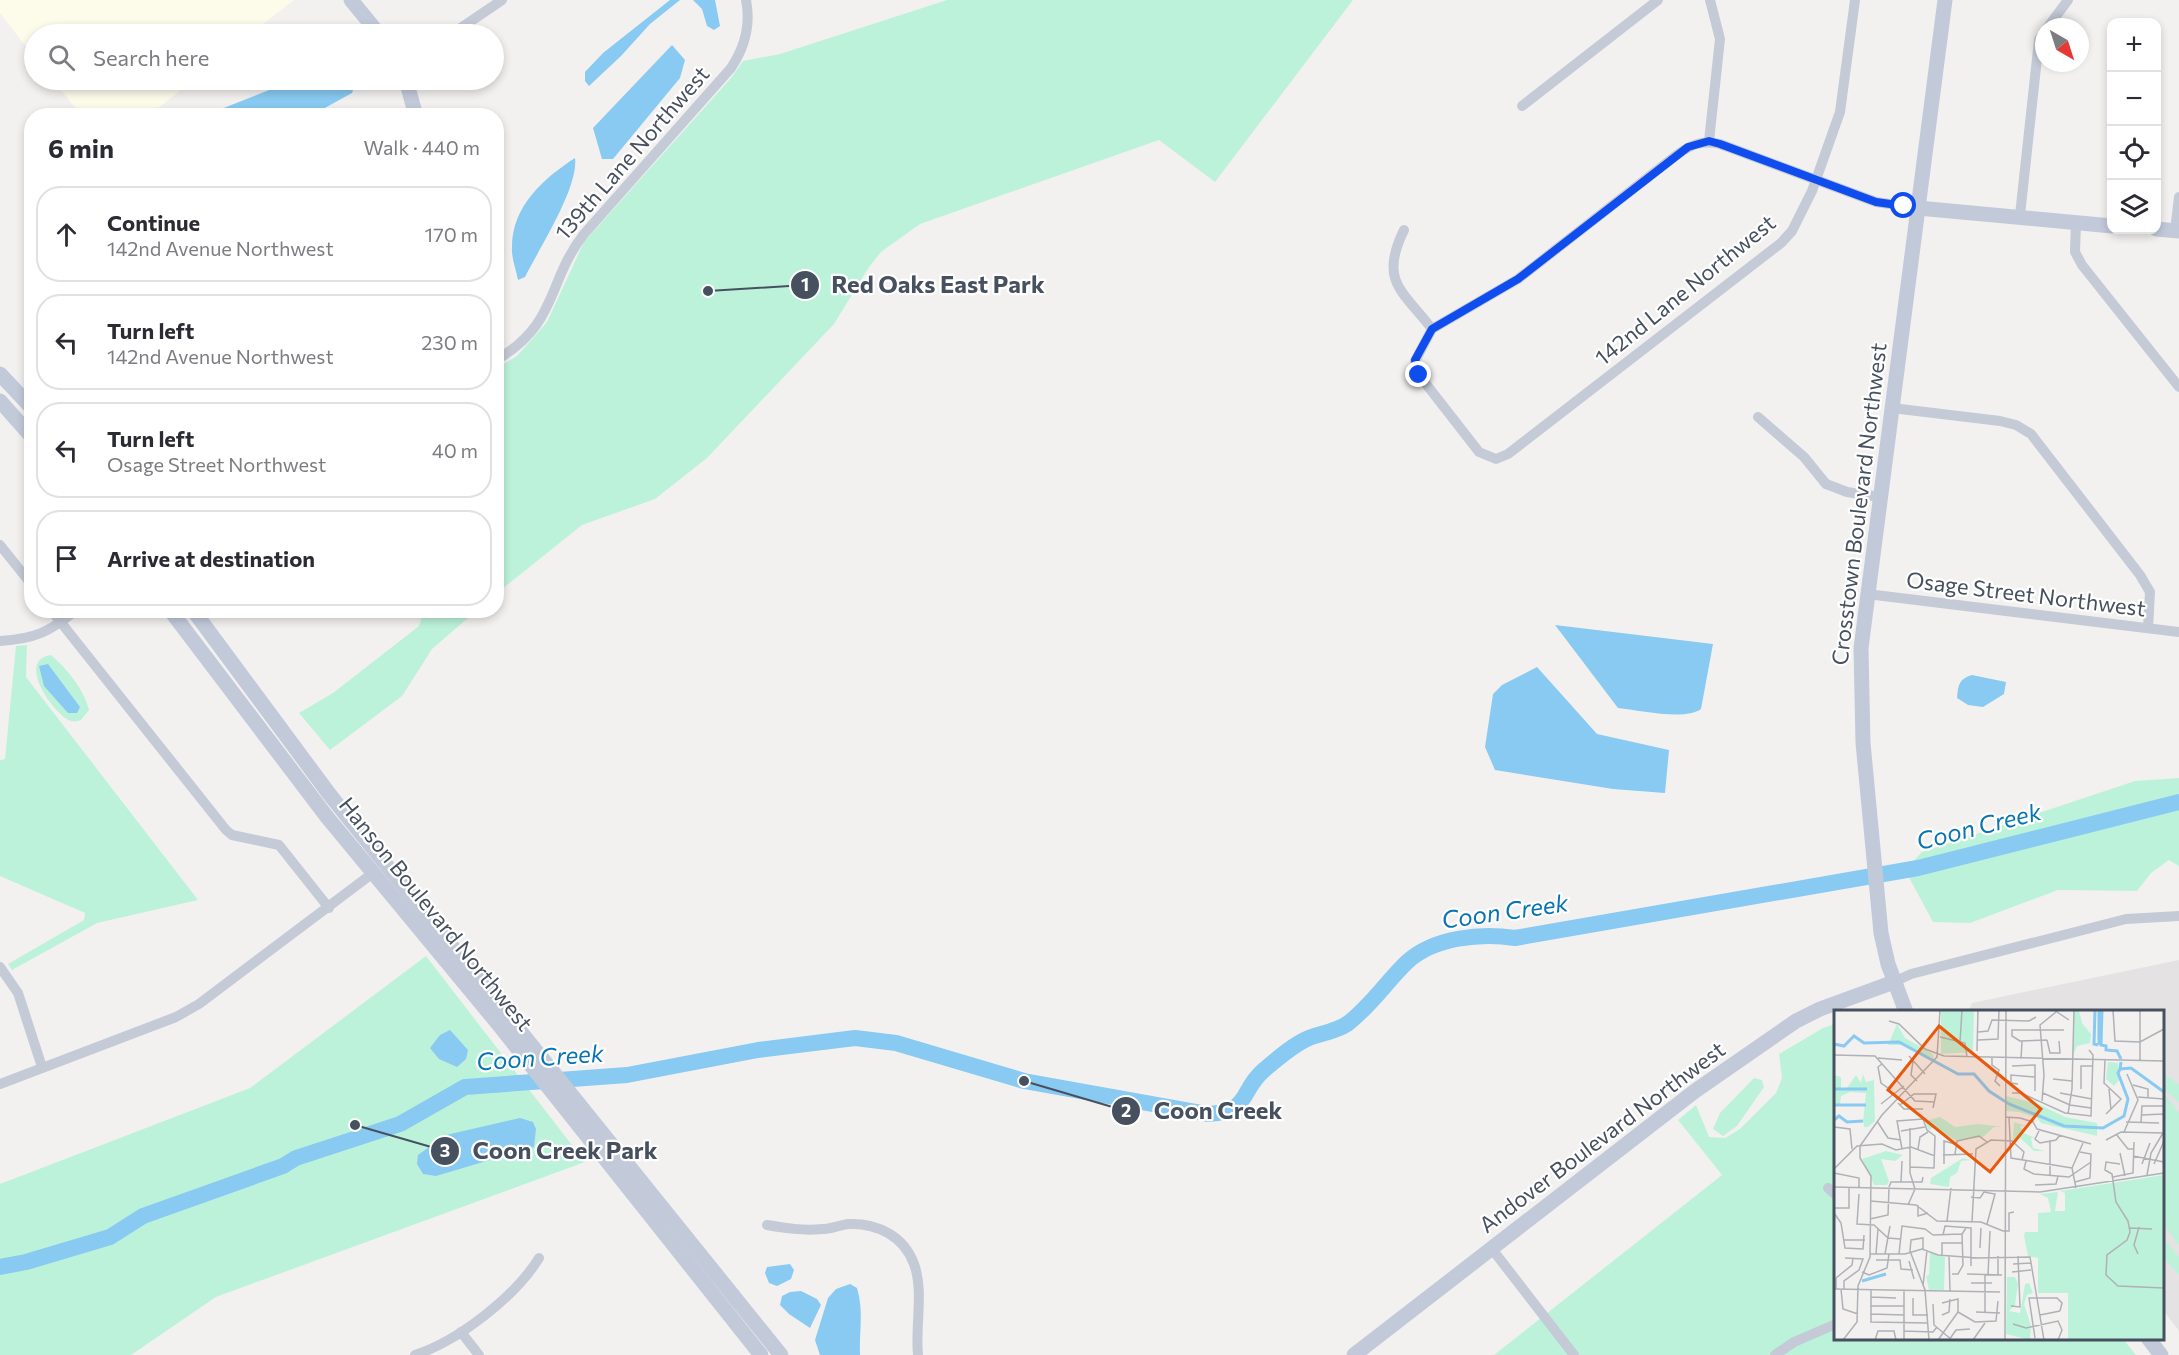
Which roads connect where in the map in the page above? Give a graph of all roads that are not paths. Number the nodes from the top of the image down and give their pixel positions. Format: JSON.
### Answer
{"nodes":[{"id":1,"x":351,"y":0,"type":"edge"},
{"id":2,"x":502,"y":0,"type":"edge"},
{"id":3,"x":746,"y":0,"type":"edge"},
{"id":4,"x":1658,"y":0,"type":"edge"},
{"id":5,"x":1710,"y":0,"type":"edge"},
{"id":6,"x":1855,"y":0,"type":"edge"},
{"id":7,"x":1945,"y":0,"type":"edge"},
{"id":8,"x":2068,"y":0,"type":"edge"},
{"id":9,"x":2055,"y":18,"type":"edge"},
{"id":10,"x":371,"y":24,"type":"edge"},
{"id":11,"x":467,"y":24,"type":"edge"},
{"id":12,"x":2036,"y":72,"type":"edge"},
{"id":13,"x":409,"y":90,"type":"edge"},
{"id":14,"x":1522,"y":106,"type":"dead end"},
{"id":15,"x":415,"y":108,"type":"edge"},
{"id":16,"x":1709,"y":141,"type":"junction"},
{"id":17,"x":1816,"y":181,"type":"junction"},
{"id":18,"x":2179,"y":197,"type":"edge"},
{"id":19,"x":1918,"y":208,"type":"junction"},
{"id":20,"x":2020,"y":215,"type":"junction"},
{"id":21,"x":2076,"y":223,"type":"junction"},
{"id":22,"x":2107,"y":226,"type":"edge"},
{"id":23,"x":1404,"y":230,"type":"dead end"},
{"id":24,"x":2161,"y":230,"type":"edge"},
{"id":25,"x":2177,"y":231,"type":"edge"},
{"id":26,"x":1432,"y":329,"type":"junction"},
{"id":27,"x":504,"y":354,"type":"edge"},
{"id":28,"x":0,"y":374,"type":"edge"},
{"id":29,"x":2179,"y":387,"type":"edge"},
{"id":30,"x":24,"y":400,"type":"edge"},
{"id":31,"x":0,"y":401,"type":"edge"},
{"id":32,"x":1892,"y":408,"type":"junction"},
{"id":33,"x":1758,"y":417,"type":"dead end"},
{"id":34,"x":24,"y":428,"type":"edge"},
{"id":35,"x":1879,"y":497,"type":"junction"},
{"id":36,"x":0,"y":545,"type":"edge"},
{"id":37,"x":24,"y":575,"type":"edge"},
{"id":38,"x":1868,"y":594,"type":"junction"},
{"id":39,"x":57,"y":618,"type":"edge"},
{"id":40,"x":65,"y":618,"type":"edge"},
{"id":41,"x":176,"y":618,"type":"edge"},
{"id":42,"x":199,"y":618,"type":"edge"},
{"id":43,"x":60,"y":622,"type":"junction"},
{"id":44,"x":2148,"y":628,"type":"junction"},
{"id":45,"x":2179,"y":632,"type":"edge"},
{"id":46,"x":0,"y":641,"type":"edge"},
{"id":47,"x":373,"y":873,"type":"junction"},
{"id":48,"x":329,"y":908,"type":"junction"},
{"id":49,"x":2179,"y":916,"type":"edge"},
{"id":50,"x":0,"y":967,"type":"edge"},
{"id":51,"x":1894,"y":982,"type":"junction"},
{"id":52,"x":1906,"y":1010,"type":"edge"},
{"id":53,"x":528,"y":1050,"type":"junction"},
{"id":54,"x":42,"y":1067,"type":"junction"},
{"id":55,"x":0,"y":1084,"type":"edge"},
{"id":56,"x":576,"y":1110,"type":"junction"},
{"id":57,"x":767,"y":1225,"type":"dead end"},
{"id":58,"x":1492,"y":1249,"type":"junction"},
{"id":59,"x":539,"y":1258,"type":"dead end"},
{"id":60,"x":1834,"y":1325,"type":"edge"},
{"id":61,"x":461,"y":1332,"type":"junction"},
{"id":62,"x":2150,"y":1340,"type":"edge"},
{"id":63,"x":414,"y":1355,"type":"edge"},
{"id":64,"x":479,"y":1355,"type":"edge"},
{"id":65,"x":761,"y":1355,"type":"edge"},
{"id":66,"x":781,"y":1355,"type":"edge"},
{"id":67,"x":918,"y":1355,"type":"edge"},
{"id":68,"x":1354,"y":1355,"type":"edge"},
{"id":69,"x":1574,"y":1355,"type":"edge"},
{"id":70,"x":1775,"y":1355,"type":"edge"},
{"id":71,"x":2161,"y":1355,"type":"edge"}],
"edges":[{"from":1,"to":10,"type":"street"},
{"from":2,"to":11,"type":"street"},
{"from":3,"to":27,"type":"street","name":"139th Lane Northwest"},
{"from":4,"to":14,"type":"street"},
{"from":5,"to":16,"type":"street"},
{"from":6,"to":17,"type":"street","name":"142nd Lane Northwest"},
{"from":7,"to":19,"type":"street","name":"Crosstown Boulevard Northwest"},
{"from":8,"to":9,"type":"street"},
{"from":12,"to":20,"type":"street"},
{"from":13,"to":15,"type":"street"},
{"from":16,"to":17,"type":"street"},
{"from":16,"to":26,"type":"street"},
{"from":17,"to":19,"type":"street"},
{"from":17,"to":26,"type":"street","name":"142nd Lane Northwest"},
{"from":18,"to":25,"type":"street"},
{"from":19,"to":20,"type":"street"},
{"from":19,"to":32,"type":"street","name":"Crosstown Boulevard Northwest"},
{"from":20,"to":21,"type":"street"},
{"from":21,"to":22,"type":"street"},
{"from":21,"to":29,"type":"street"},
{"from":23,"to":26,"type":"street"},
{"from":24,"to":25,"type":"street"},
{"from":28,"to":30,"type":"street"},
{"from":31,"to":34,"type":"street"},
{"from":32,"to":35,"type":"street","name":"Crosstown Boulevard Northwest"},
{"from":32,"to":44,"type":"street"},
{"from":33,"to":35,"type":"street"},
{"from":35,"to":38,"type":"street","name":"Crosstown Boulevard Northwest"},
{"from":36,"to":37,"type":"street"},
{"from":38,"to":44,"type":"street","name":"Osage Street Northwest"},
{"from":38,"to":51,"type":"street","name":"Crosstown Boulevard Northwest"},
{"from":39,"to":43,"type":"street"},
{"from":40,"to":43,"type":"street"},
{"from":41,"to":47,"type":"street","name":"Hanson Boulevard Northwest"},
{"from":42,"to":53,"type":"street","name":"Hanson Boulevard Northwest"},
{"from":43,"to":46,"type":"street"},
{"from":43,"to":48,"type":"street"},
{"from":44,"to":45,"type":"street","name":"Osage Street Northwest"},
{"from":47,"to":48,"type":"street"},
{"from":47,"to":53,"type":"street","name":"Hanson Boulevard Northwest"},
{"from":48,"to":54,"type":"street"},
{"from":49,"to":51,"type":"street"},
{"from":50,"to":54,"type":"street"},
{"from":51,"to":52,"type":"street","name":"Crosstown Boulevard Northwest"},
{"from":51,"to":58,"type":"street","name":"Andover Boulevard Northwest"},
{"from":53,"to":56,"type":"street","name":"Hanson Boulevard Northwest"},
{"from":54,"to":55,"type":"street"},
{"from":56,"to":65,"type":"street","name":"Hanson Boulevard Northwest"},
{"from":56,"to":66,"type":"street","name":"Hanson Boulevard Northwest"},
{"from":57,"to":67,"type":"street"},
{"from":58,"to":68,"type":"street","name":"Andover Boulevard Northwest"},
{"from":58,"to":69,"type":"street"},
{"from":59,"to":61,"type":"street"},
{"from":60,"to":70,"type":"street"},
{"from":61,"to":63,"type":"street"},
{"from":61,"to":64,"type":"street"},
{"from":62,"to":71,"type":"street"}]}
